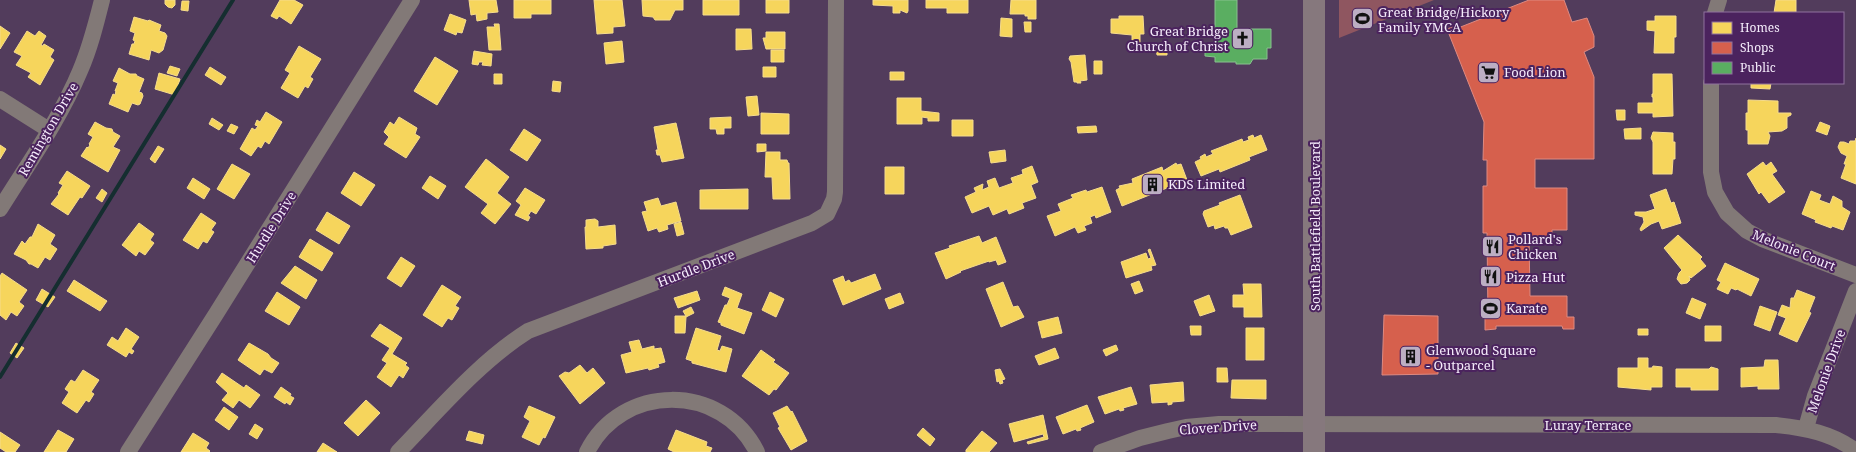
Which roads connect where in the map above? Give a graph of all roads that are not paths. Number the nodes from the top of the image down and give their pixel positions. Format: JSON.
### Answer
{"nodes":[{"id":1,"x":102,"y":0,"type":"edge"},
{"id":2,"x":412,"y":0,"type":"edge"},
{"id":3,"x":836,"y":0,"type":"edge"},
{"id":4,"x":1314,"y":0,"type":"edge"},
{"id":5,"x":1719,"y":0,"type":"edge"},
{"id":6,"x":1715,"y":12,"type":"edge"},
{"id":7,"x":1711,"y":84,"type":"edge"},
{"id":8,"x":0,"y":99,"type":"edge"},
{"id":9,"x":49,"y":130,"type":"junction"},
{"id":10,"x":0,"y":209,"type":"edge"},
{"id":11,"x":1856,"y":275,"type":"edge"},
{"id":12,"x":1856,"y":291,"type":"edge"},
{"id":13,"x":1314,"y":424,"type":"junction"},
{"id":14,"x":1806,"y":428,"type":"junction"},
{"id":15,"x":1856,"y":451,"type":"edge"},
{"id":16,"x":128,"y":452,"type":"edge"},
{"id":17,"x":398,"y":452,"type":"edge"},
{"id":18,"x":587,"y":452,"type":"edge"},
{"id":19,"x":756,"y":452,"type":"edge"},
{"id":20,"x":1100,"y":452,"type":"edge"},
{"id":21,"x":1314,"y":452,"type":"edge"}],
"edges":[{"from":1,"to":9,"type":"street","name":"Remington Drive"},
{"from":2,"to":16,"type":"street","name":"Hurdle Drive"},
{"from":3,"to":17,"type":"street","name":"Hurdle Drive"},
{"from":4,"to":13,"type":"main road","name":"South Battlefield Boulevard"},
{"from":5,"to":6,"type":"street"},
{"from":7,"to":11,"type":"street","name":"Melonie Court"},
{"from":8,"to":9,"type":"street"},
{"from":9,"to":10,"type":"street","name":"Remington Drive"},
{"from":12,"to":14,"type":"street","name":"Melonie Drive"},
{"from":13,"to":14,"type":"street","name":"Luray Terrace"},
{"from":13,"to":20,"type":"street","name":"Clover Drive"},
{"from":13,"to":21,"type":"main road","name":"South Battlefield Boulevard"},
{"from":14,"to":15,"type":"street","name":"Luray Terrace"},
{"from":18,"to":19,"type":"street"}]}
